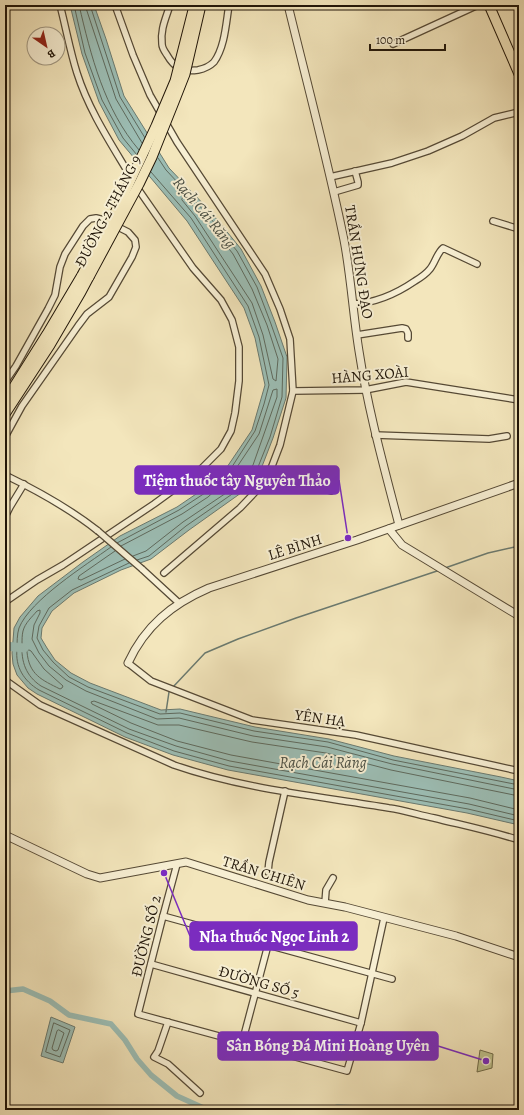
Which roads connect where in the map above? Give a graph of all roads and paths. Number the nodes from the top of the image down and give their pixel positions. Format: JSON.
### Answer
{"nodes":[{"id":1,"x":60,"y":5,"type":"edge"},
{"id":2,"x":115,"y":5,"type":"edge"},
{"id":3,"x":170,"y":5,"type":"edge"},
{"id":4,"x":198,"y":5,"type":"edge"},
{"id":5,"x":229,"y":5,"type":"edge"},
{"id":6,"x":288,"y":5,"type":"edge"},
{"id":7,"x":478,"y":5,"type":"edge"},
{"id":8,"x":489,"y":5,"type":"edge"},
{"id":9,"x":493,"y":5,"type":"edge"},
{"id":10,"x":393,"y":44,"type":"dead end"},
{"id":11,"x":519,"y":66,"type":"edge"},
{"id":12,"x":519,"y":74,"type":"edge"},
{"id":13,"x":519,"y":112,"type":"edge"},
{"id":14,"x":354,"y":171,"type":"junction"},
{"id":15,"x":330,"y":177,"type":"junction"},
{"id":16,"x":334,"y":192,"type":"junction"},
{"id":17,"x":493,"y":221,"type":"dead end"},
{"id":18,"x":519,"y":228,"type":"edge"},
{"id":19,"x":477,"y":264,"type":"dead end"},
{"id":20,"x":85,"y":276,"type":"junction"},
{"id":21,"x":353,"y":304,"type":"junction"},
{"id":22,"x":357,"y":336,"type":"junction"},
{"id":23,"x":408,"y":338,"type":"dead end"},
{"id":24,"x":5,"y":382,"type":"edge"},
{"id":25,"x":366,"y":390,"type":"junction"},
{"id":26,"x":293,"y":391,"type":"junction"},
{"id":27,"x":519,"y":400,"type":"edge"},
{"id":28,"x":5,"y":401,"type":"edge"},
{"id":29,"x":5,"y":414,"type":"edge"},
{"id":30,"x":375,"y":435,"type":"junction"},
{"id":31,"x":507,"y":436,"type":"dead end"},
{"id":32,"x":5,"y":437,"type":"edge"},
{"id":33,"x":269,"y":471,"type":"junction"},
{"id":34,"x":5,"y":474,"type":"edge"},
{"id":35,"x":519,"y":482,"type":"edge"},
{"id":36,"x":24,"y":484,"type":"junction"},
{"id":37,"x":331,"y":491,"type":"dead end"},
{"id":38,"x":5,"y":517,"type":"edge"},
{"id":39,"x":400,"y":525,"type":"junction"},
{"id":40,"x":389,"y":529,"type":"junction"},
{"id":41,"x":164,"y":573,"type":"dead end"},
{"id":42,"x":5,"y":602,"type":"edge"},
{"id":43,"x":179,"y":603,"type":"junction"},
{"id":44,"x":519,"y":616,"type":"edge"},
{"id":45,"x":128,"y":663,"type":"joint"},
{"id":46,"x":5,"y":680,"type":"edge"},
{"id":47,"x":519,"y":770,"type":"edge"},
{"id":48,"x":285,"y":791,"type":"junction"},
{"id":49,"x":5,"y":835,"type":"edge"},
{"id":50,"x":519,"y":840,"type":"edge"},
{"id":51,"x":177,"y":864,"type":"junction"},
{"id":52,"x":268,"y":872,"type":"dead end"},
{"id":53,"x":333,"y":878,"type":"dead end"},
{"id":54,"x":325,"y":903,"type":"junction"},
{"id":55,"x":162,"y":916,"type":"junction"},
{"id":56,"x":384,"y":918,"type":"junction"},
{"id":57,"x":268,"y":945,"type":"junction"},
{"id":58,"x":519,"y":957,"type":"edge"},
{"id":59,"x":151,"y":964,"type":"junction"},
{"id":60,"x":372,"y":974,"type":"junction"},
{"id":61,"x":392,"y":979,"type":"dead end"},
{"id":62,"x":256,"y":994,"type":"junction"},
{"id":63,"x":168,"y":1022,"type":"junction"},
{"id":64,"x":361,"y":1024,"type":"junction"},
{"id":65,"x":242,"y":1042,"type":"junction"},
{"id":66,"x":200,"y":1093,"type":"dead end"}],
"edges":[{"from":1,"to":42,"type":"street"},
{"from":2,"to":26,"type":"street"},
{"from":3,"to":5,"type":"street"},
{"from":4,"to":20,"type":"highway","name":"ĐƯỜNG 2 THÁNG 9","bridge":true},
{"from":6,"to":15,"type":"street","name":"TRẦN HƯNG ĐẠO"},
{"from":7,"to":10,"type":"street"},
{"from":8,"to":12,"type":"highway"},
{"from":9,"to":11,"type":"highway"},
{"from":13,"to":14,"type":"street"},
{"from":14,"to":15,"type":"street"},
{"from":14,"to":16,"type":"street"},
{"from":15,"to":16,"type":"street","name":"TRẦN HƯNG ĐẠO"},
{"from":16,"to":21,"type":"street","name":"TRẦN HƯNG ĐẠO"},
{"from":17,"to":18,"type":"street"},
{"from":19,"to":21,"type":"street"},
{"from":20,"to":28,"type":"highway","name":"ĐƯỜNG 2 THÁNG 9"},
{"from":20,"to":29,"type":"highway","name":"ĐƯỜNG 2 THÁNG 9"},
{"from":21,"to":22,"type":"street","name":"TRẦN HƯNG ĐẠO"},
{"from":22,"to":23,"type":"street"},
{"from":22,"to":25,"type":"street","name":"TRẦN HƯNG ĐẠO"},
{"from":24,"to":32,"type":"street"},
{"from":25,"to":26,"type":"street","name":"HÀNG XOÀI"},
{"from":25,"to":27,"type":"street","name":"HÀNG XOÀI"},
{"from":25,"to":30,"type":"street","name":"TRẦN HƯNG ĐẠO"},
{"from":26,"to":33,"type":"street"},
{"from":30,"to":31,"type":"street"},
{"from":30,"to":39,"type":"street","name":"TRẦN HƯNG ĐẠO"},
{"from":33,"to":37,"type":"street"},
{"from":33,"to":41,"type":"street"},
{"from":34,"to":36,"type":"street"},
{"from":35,"to":39,"type":"street","name":"LÊ BÌNH"},
{"from":36,"to":38,"type":"street"},
{"from":36,"to":43,"type":"street","bridge":true},
{"from":39,"to":40,"type":"street","name":"LÊ BÌNH"},
{"from":40,"to":43,"type":"street","name":"LÊ BÌNH"},
{"from":40,"to":44,"type":"street"},
{"from":43,"to":45,"type":"street","name":"LÊ BÌNH"},
{"from":45,"to":47,"type":"street","name":"YÊN HẠ"},
{"from":46,"to":48,"type":"street"},
{"from":48,"to":50,"type":"street"},
{"from":48,"to":52,"type":"street"},
{"from":49,"to":51,"type":"street","name":"TRẦN CHIÊN"},
{"from":51,"to":54,"type":"street","name":"TRẦN CHIÊN"},
{"from":51,"to":55,"type":"street","name":"ĐƯỜNG SỐ 2"},
{"from":53,"to":54,"type":"street"},
{"from":54,"to":56,"type":"street","name":"TRẦN CHIÊN"},
{"from":55,"to":57,"type":"street"},
{"from":55,"to":59,"type":"street","name":"ĐƯỜNG SỐ 2"},
{"from":56,"to":58,"type":"street","name":"TRẦN CHIÊN"},
{"from":56,"to":60,"type":"street"},
{"from":57,"to":60,"type":"street"},
{"from":57,"to":62,"type":"street"},
{"from":59,"to":62,"type":"street","name":"ĐƯỜNG SỐ 5"},
{"from":59,"to":63,"type":"street","name":"ĐƯỜNG SỐ 2"},
{"from":60,"to":61,"type":"street"},
{"from":60,"to":64,"type":"street"},
{"from":62,"to":64,"type":"street","name":"ĐƯỜNG SỐ 5"},
{"from":62,"to":65,"type":"street"},
{"from":63,"to":65,"type":"street"},
{"from":63,"to":66,"type":"street"},
{"from":64,"to":65,"type":"street"}]}
